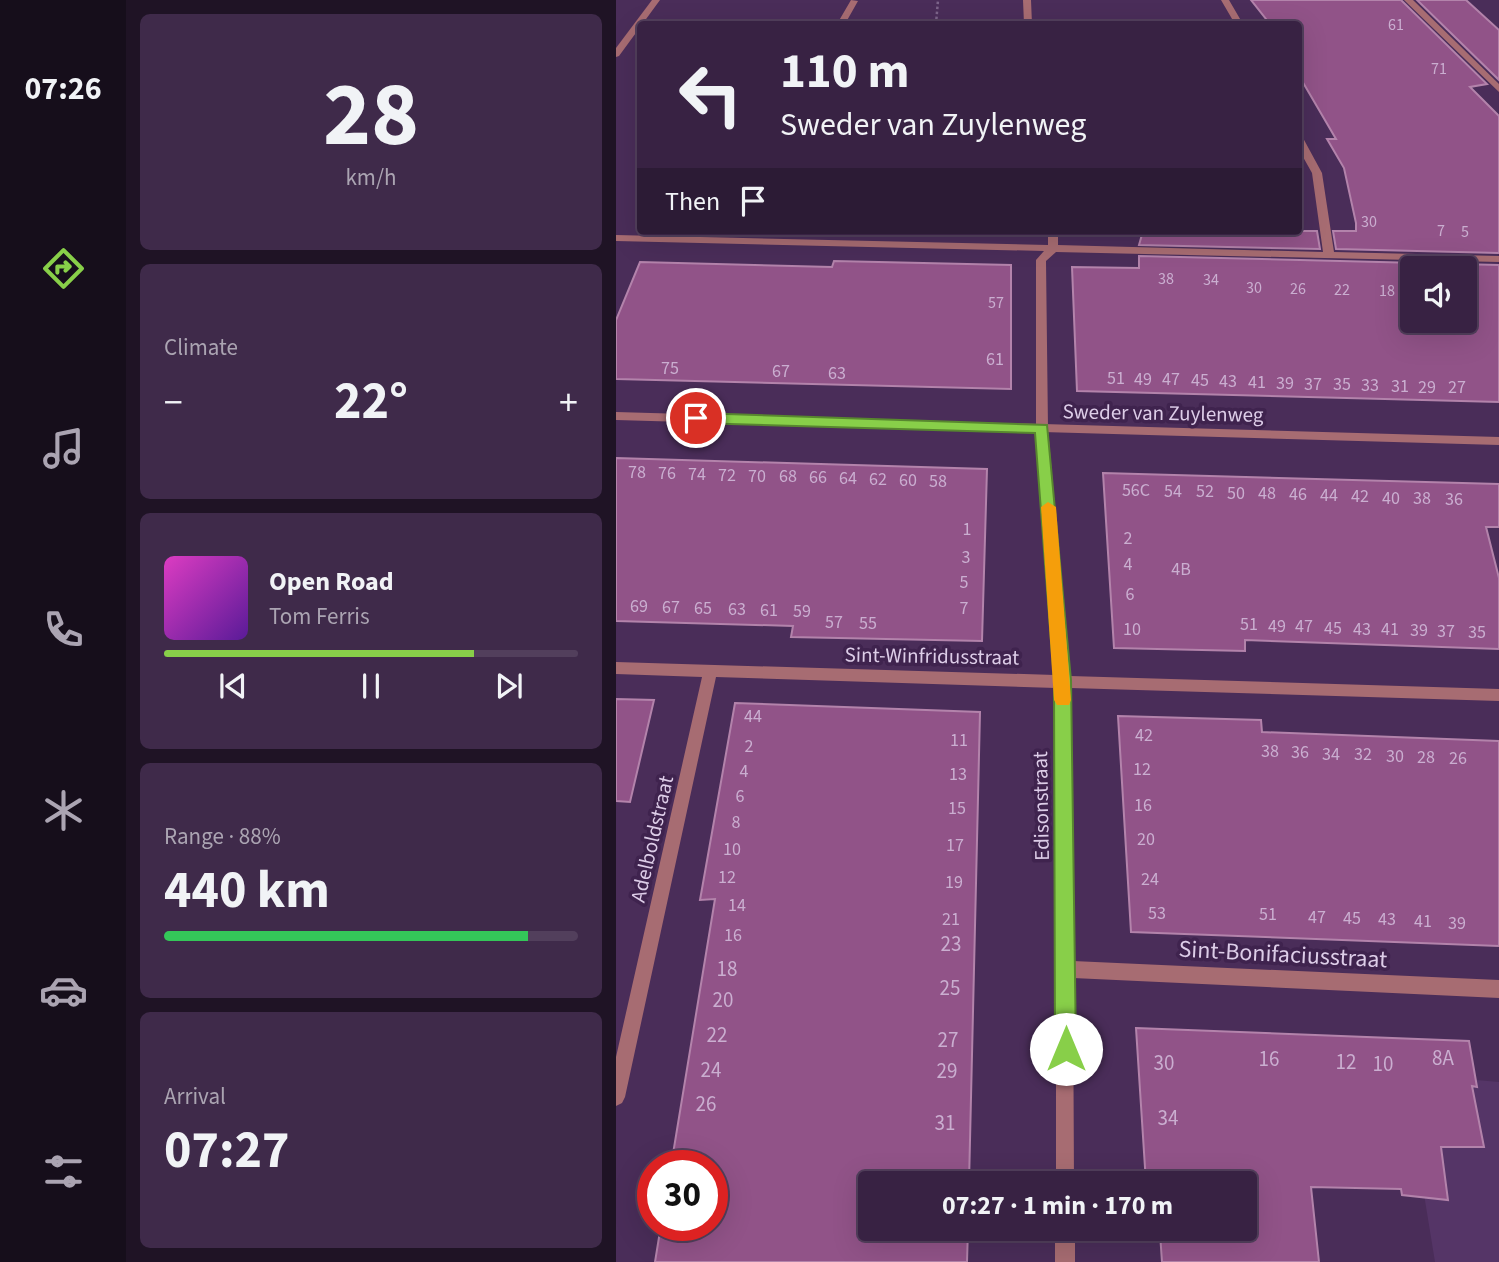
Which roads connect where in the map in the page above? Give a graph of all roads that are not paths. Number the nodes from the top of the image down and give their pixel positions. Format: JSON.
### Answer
{"nodes":[{"id":1,"x":656,"y":0,"type":"edge"},
{"id":2,"x":855,"y":0,"type":"edge"},
{"id":3,"x":1027,"y":0,"type":"edge"},
{"id":4,"x":1226,"y":0,"type":"edge"},
{"id":5,"x":1408,"y":0,"type":"edge"},
{"id":6,"x":640,"y":21,"type":"edge"},
{"id":7,"x":843,"y":21,"type":"edge"},
{"id":8,"x":1028,"y":21,"type":"edge"},
{"id":9,"x":1236,"y":21,"type":"edge"},
{"id":10,"x":637,"y":26,"type":"edge"},
{"id":11,"x":616,"y":54,"type":"edge"},
{"id":12,"x":1499,"y":89,"type":"edge"},
{"id":13,"x":1302,"y":145,"type":"edge"},
{"id":14,"x":739,"y":235,"type":"edge"},
{"id":15,"x":1053,"y":235,"type":"edge"},
{"id":16,"x":616,"y":238,"type":"edge"},
{"id":17,"x":1053,"y":249,"type":"junction"},
{"id":18,"x":1328,"y":254,"type":"junction"},
{"id":19,"x":1499,"y":258,"type":"edge"},
{"id":20,"x":616,"y":416,"type":"edge"},
{"id":21,"x":1042,"y":429,"type":"junction"},
{"id":22,"x":1499,"y":441,"type":"edge"},
{"id":23,"x":616,"y":668,"type":"edge"},
{"id":24,"x":710,"y":671,"type":"junction"},
{"id":25,"x":1063,"y":680,"type":"junction"},
{"id":26,"x":1499,"y":695,"type":"edge"},
{"id":27,"x":1066,"y":969,"type":"junction"},
{"id":28,"x":1499,"y":989,"type":"edge"},
{"id":29,"x":616,"y":1097,"type":"edge"},
{"id":30,"x":1065,"y":1171,"type":"edge"},
{"id":31,"x":1065,"y":1241,"type":"edge"},
{"id":32,"x":1065,"y":1262,"type":"edge"}],
"edges":[{"from":1,"to":6,"type":"street"},
{"from":2,"to":7,"type":"street"},
{"from":3,"to":8,"type":"street"},
{"from":4,"to":9,"type":"street"},
{"from":5,"to":12,"type":"street"},
{"from":10,"to":11,"type":"street"},
{"from":13,"to":18,"type":"street"},
{"from":14,"to":16,"type":"street"},
{"from":14,"to":17,"type":"street"},
{"from":15,"to":17,"type":"street"},
{"from":17,"to":18,"type":"street"},
{"from":17,"to":21,"type":"street","name":"Edisonstraat"},
{"from":18,"to":19,"type":"street"},
{"from":20,"to":21,"type":"street","name":"Sweder van Zuylenweg"},
{"from":21,"to":22,"type":"street","name":"Sweder van Zuylenweg"},
{"from":21,"to":25,"type":"street","name":"Edisonstraat"},
{"from":23,"to":24,"type":"street","name":"Sint-Winfridusstraat"},
{"from":24,"to":25,"type":"street","name":"Sint-Winfridusstraat"},
{"from":24,"to":29,"type":"street","name":"Adelboldstraat"},
{"from":25,"to":26,"type":"street","name":"Sint-Winfridusstraat"},
{"from":25,"to":27,"type":"street","name":"Edisonstraat"},
{"from":27,"to":28,"type":"street","name":"Sint-Bonifaciusstraat"},
{"from":27,"to":30,"type":"street","name":"Edisonstraat"},
{"from":31,"to":32,"type":"street"}]}
